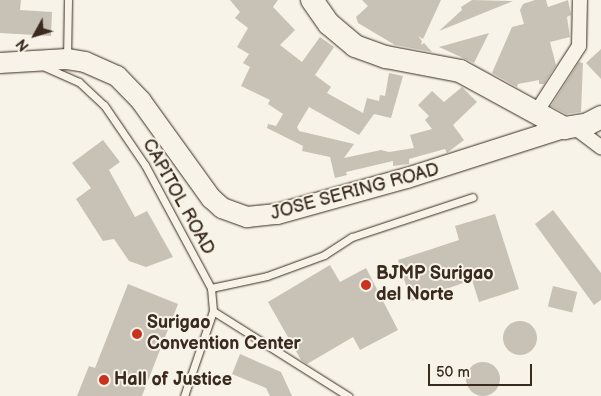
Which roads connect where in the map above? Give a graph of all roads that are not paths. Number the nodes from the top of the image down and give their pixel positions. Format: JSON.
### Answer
{"nodes":[{"id":1,"x":68,"y":0,"type":"edge"},
{"id":2,"x":312,"y":0,"type":"edge"},
{"id":3,"x":580,"y":0,"type":"edge"},
{"id":4,"x":67,"y":58,"type":"junction"},
{"id":5,"x":26,"y":60,"type":"junction"},
{"id":6,"x":0,"y":63,"type":"edge"},
{"id":7,"x":537,"y":112,"type":"junction"},
{"id":8,"x":601,"y":117,"type":"edge"},
{"id":9,"x":569,"y":128,"type":"junction"},
{"id":10,"x":601,"y":147,"type":"edge"},
{"id":11,"x":473,"y":197,"type":"dead end"},
{"id":12,"x":211,"y":288,"type":"junction"},
{"id":13,"x":213,"y":311,"type":"junction"},
{"id":14,"x":184,"y":396,"type":"edge"},
{"id":15,"x":348,"y":396,"type":"edge"}],
"edges":[{"from":1,"to":4,"type":"lane"},
{"from":2,"to":7,"type":"main road"},
{"from":3,"to":7,"type":"street"},
{"from":4,"to":5,"type":"main road","name":"JOSE SERING ROAD"},
{"from":4,"to":9,"type":"main road","name":"JOSE SERING ROAD"},
{"from":5,"to":6,"type":"main road","name":"JOSE SERING ROAD"},
{"from":5,"to":12,"type":"lane","name":"CAPITOL ROAD"},
{"from":7,"to":9,"type":"main road"},
{"from":8,"to":9,"type":"main road"},
{"from":9,"to":10,"type":"street"},
{"from":11,"to":12,"type":"lane"},
{"from":12,"to":13,"type":"lane","name":"CAPITOL ROAD"},
{"from":13,"to":14,"type":"lane","name":"CAPITOL ROAD"},
{"from":13,"to":15,"type":"lane"}]}
